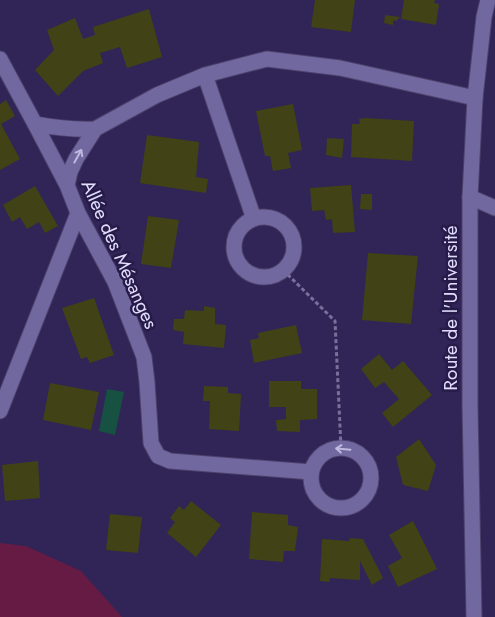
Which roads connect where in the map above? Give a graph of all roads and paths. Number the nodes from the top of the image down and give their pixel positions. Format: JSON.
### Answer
{"nodes":[{"id":1,"x":488,"y":0,"type":"edge"},
{"id":2,"x":0,"y":60,"type":"edge"},
{"id":3,"x":205,"y":75,"type":"junction"},
{"id":4,"x":475,"y":98,"type":"junction"},
{"id":5,"x":35,"y":124,"type":"junction"},
{"id":6,"x":96,"y":129,"type":"junction"},
{"id":7,"x":66,"y":185,"type":"junction"},
{"id":8,"x":470,"y":197,"type":"junction"},
{"id":9,"x":495,"y":208,"type":"edge"},
{"id":10,"x":78,"y":213,"type":"junction"},
{"id":11,"x":254,"y":219,"type":"junction"},
{"id":12,"x":283,"y":270,"type":"junction"},
{"id":13,"x":0,"y":411,"type":"edge"},
{"id":14,"x":341,"y":448,"type":"junction"},
{"id":15,"x":312,"y":472,"type":"junction"},
{"id":16,"x":474,"y":617,"type":"edge"}],
"edges":[{"from":1,"to":4,"type":"street","name":"Route de l'Université"},
{"from":2,"to":5,"type":"street","name":"Allée des Mésanges"},
{"from":3,"to":4,"type":"street"},
{"from":3,"to":6,"type":"street"},
{"from":3,"to":11,"type":"street"},
{"from":4,"to":8,"type":"street","name":"Route de l'Université"},
{"from":5,"to":6,"type":"street"},
{"from":5,"to":7,"type":"street","name":"Allée des Mésanges"},
{"from":7,"to":6,"type":"street","one_way":true},
{"from":7,"to":10,"type":"street","name":"Allée des Mésanges"},
{"from":8,"to":9,"type":"street"},
{"from":8,"to":16,"type":"street","name":"Route de l'Université"},
{"from":10,"to":13,"type":"street"},
{"from":10,"to":15,"type":"street","name":"Allée des Mésanges"},
{"from":11,"to":12,"type":"street"},
{"from":11,"to":12,"type":"street"},
{"from":12,"to":14,"type":"path"},
{"from":14,"to":15,"type":"street"},
{"from":15,"to":14,"type":"street","one_way":true}]}
